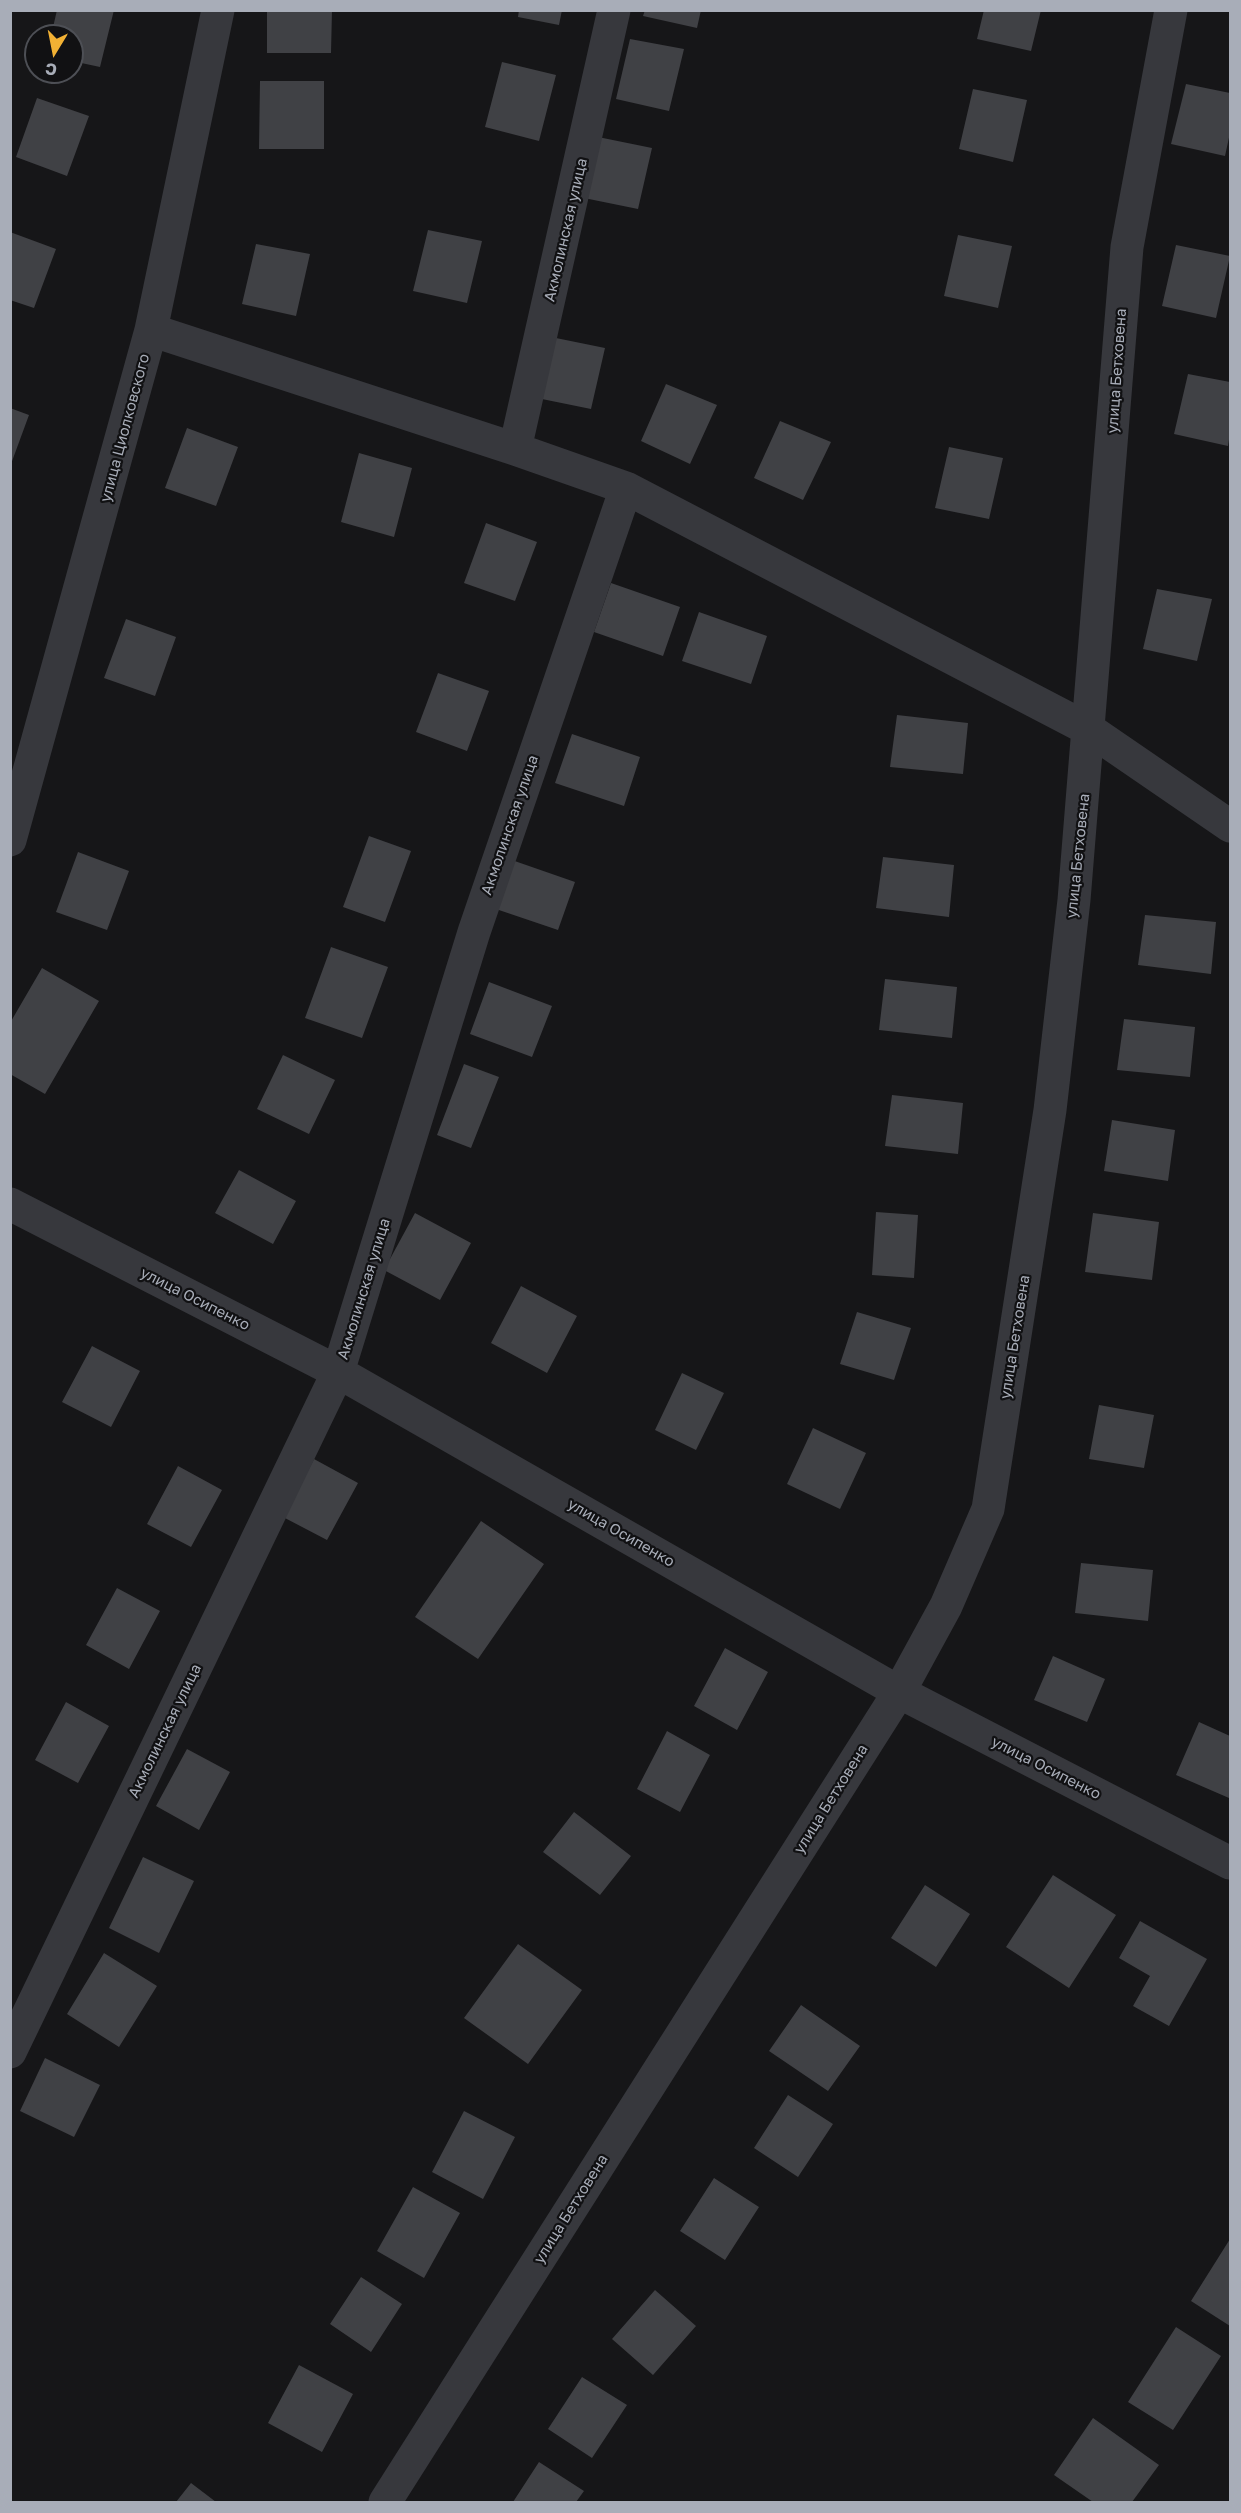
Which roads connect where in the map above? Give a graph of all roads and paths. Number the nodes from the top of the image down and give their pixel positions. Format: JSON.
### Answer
{"nodes":[{"id":1,"x":218,"y":10,"type":"edge"},
{"id":2,"x":614,"y":10,"type":"edge"},
{"id":3,"x":1171,"y":10,"type":"edge"},
{"id":4,"x":152,"y":330,"type":"junction"},
{"id":5,"x":515,"y":449,"type":"junction"},
{"id":6,"x":626,"y":488,"type":"junction"},
{"id":7,"x":1090,"y":730,"type":"junction"},
{"id":8,"x":22,"y":762,"type":"edge"},
{"id":9,"x":1230,"y":826,"type":"edge"},
{"id":10,"x":10,"y":840,"type":"edge"},
{"id":11,"x":10,"y":1204,"type":"edge"},
{"id":12,"x":338,"y":1372,"type":"junction"},
{"id":13,"x":899,"y":1692,"type":"junction"},
{"id":14,"x":1230,"y":1863,"type":"edge"},
{"id":15,"x":10,"y":2052,"type":"edge"},
{"id":16,"x":385,"y":2502,"type":"edge"}],
"edges":[{"from":1,"to":4,"type":"street","name":"улица Циолковского"},
{"from":2,"to":5,"type":"street","name":"Акмолинская улица"},
{"from":3,"to":7,"type":"street","name":"улица Бетховена"},
{"from":4,"to":5,"type":"street"},
{"from":4,"to":8,"type":"street","name":"улица Циолковского"},
{"from":5,"to":6,"type":"street"},
{"from":6,"to":7,"type":"street"},
{"from":6,"to":12,"type":"street","name":"Акмолинская улица"},
{"from":7,"to":9,"type":"street"},
{"from":7,"to":13,"type":"street","name":"улица Бетховена"},
{"from":8,"to":10,"type":"street","name":"улица Циолковского"},
{"from":11,"to":12,"type":"street","name":"улица Осипенко"},
{"from":12,"to":13,"type":"street","name":"улица Осипенко"},
{"from":12,"to":15,"type":"street","name":"Акмолинская улица"},
{"from":13,"to":14,"type":"street","name":"улица Осипенко"},
{"from":13,"to":16,"type":"street","name":"улица Бетховена"}]}
